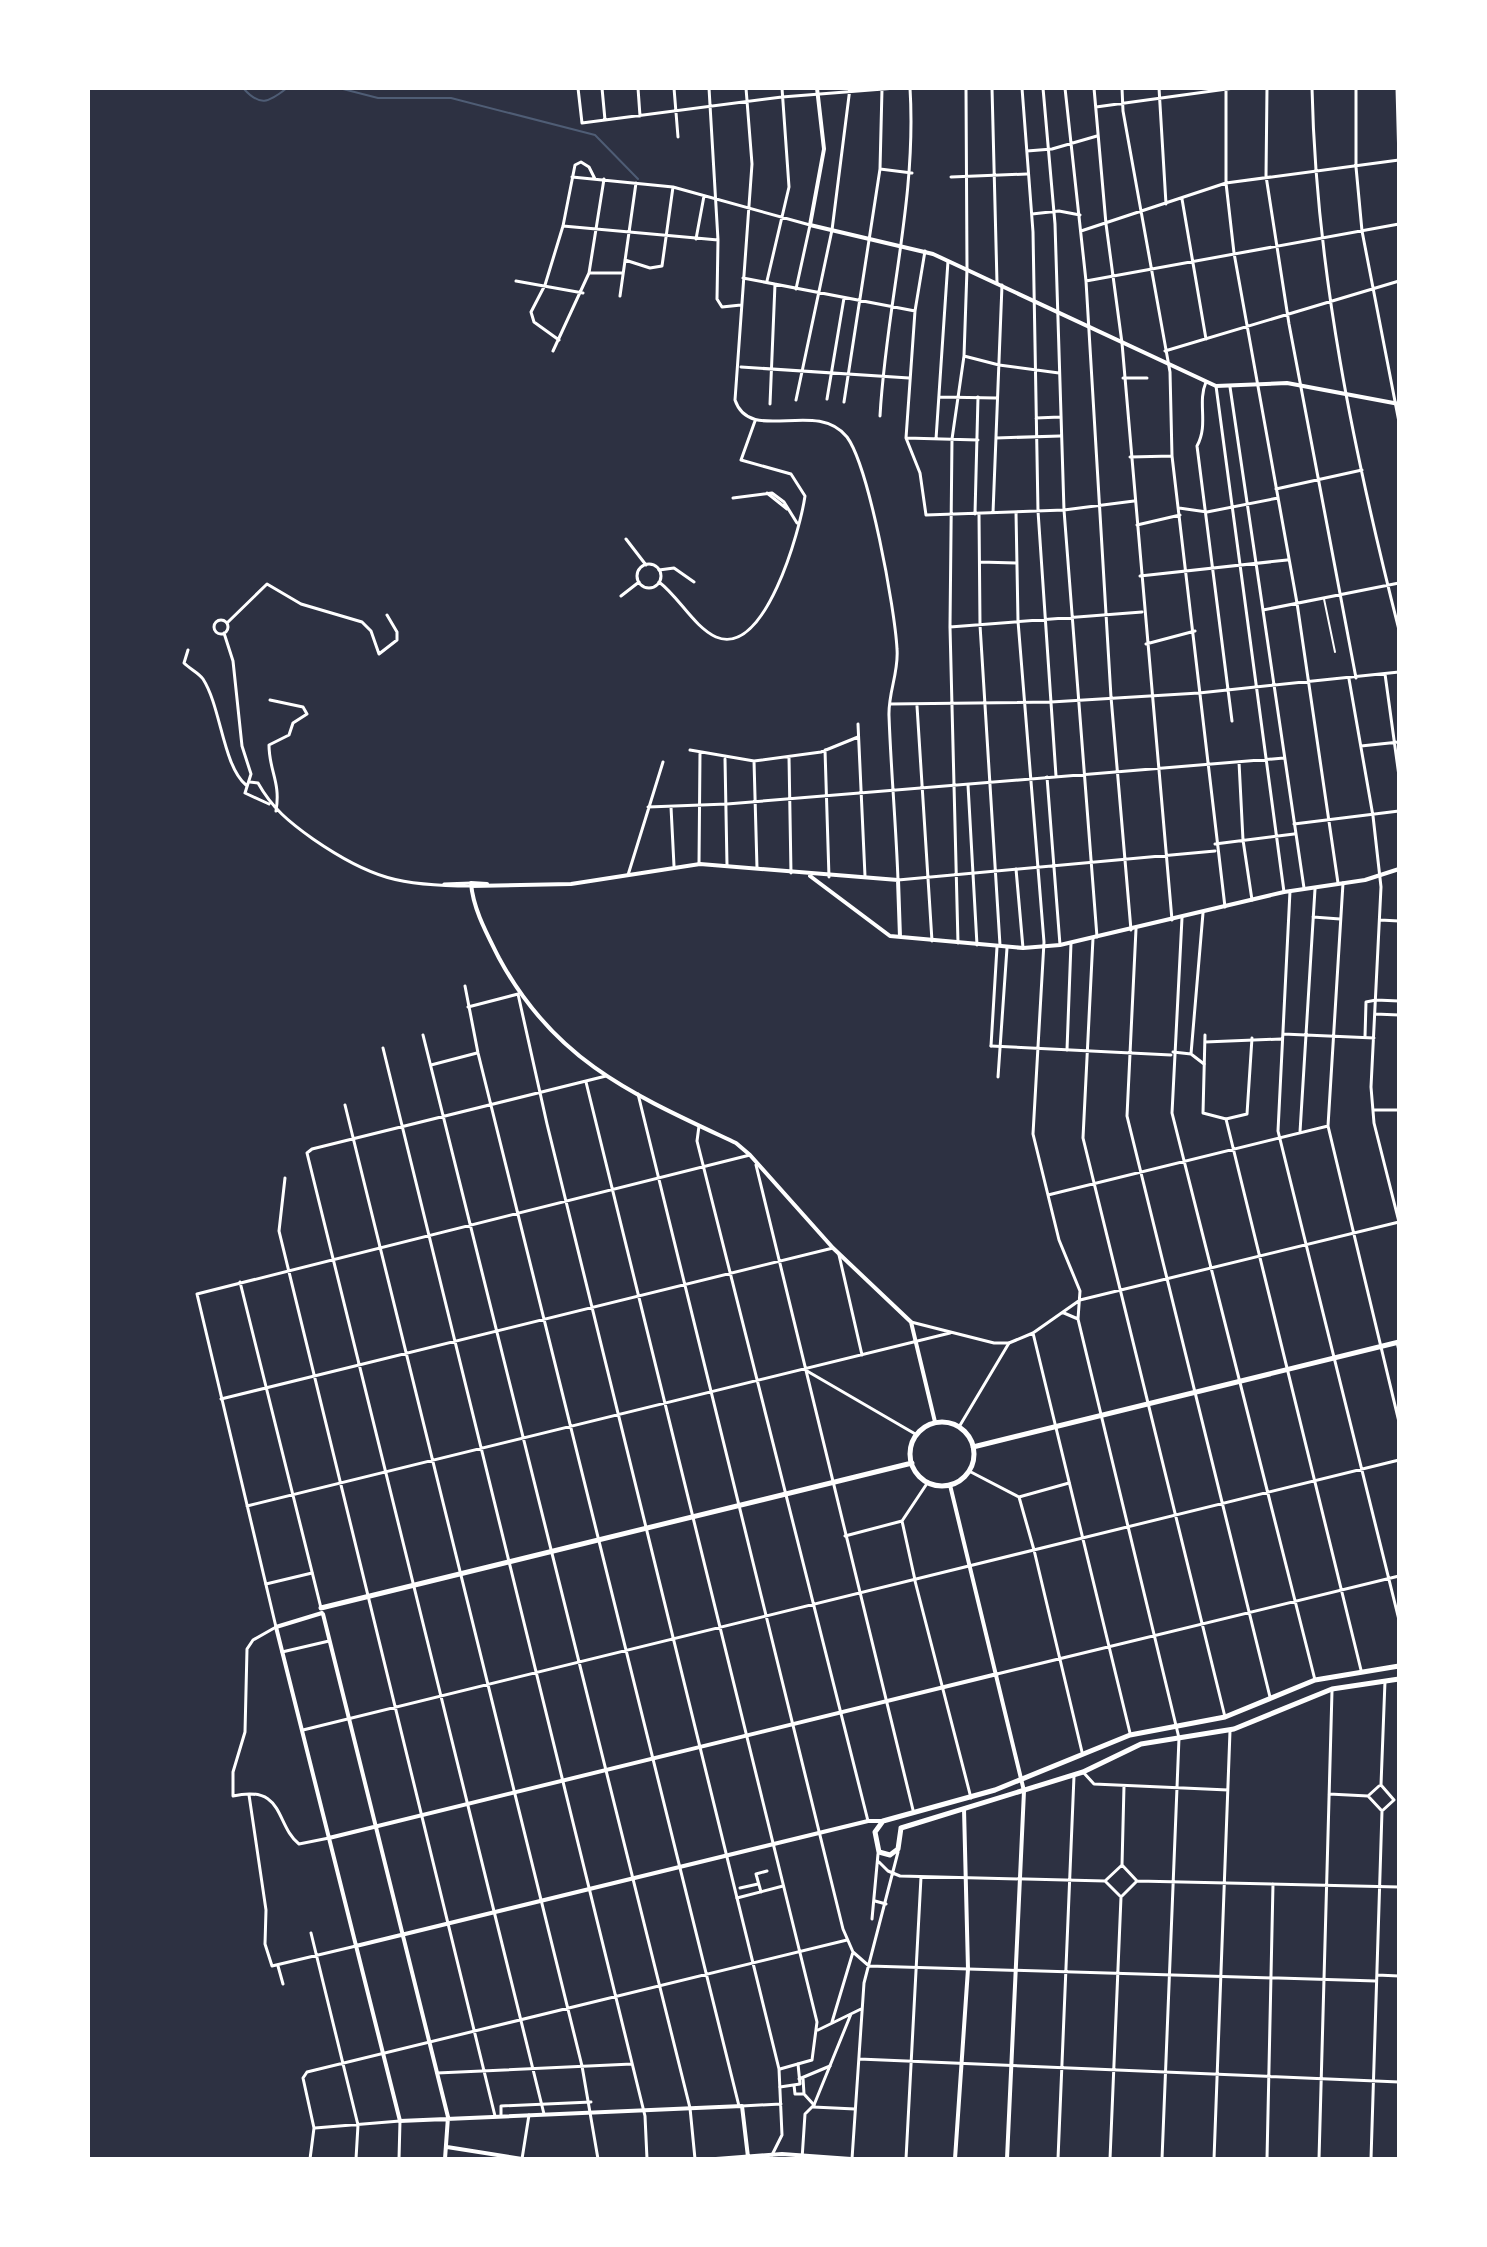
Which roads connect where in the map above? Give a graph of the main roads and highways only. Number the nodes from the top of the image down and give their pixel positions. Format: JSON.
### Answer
{"nodes":[{"id":1,"x":1398,"y":1342,"type":"edge"},
{"id":2,"x":973,"y":1447,"type":"junction"},
{"id":3,"x":912,"y":1463,"type":"junction"},
{"id":4,"x":322,"y":1610,"type":"road end"},
{"id":5,"x":1399,"y":1666,"type":"edge"},
{"id":6,"x":1399,"y":1679,"type":"edge"},
{"id":7,"x":886,"y":1821,"type":"junction"},
{"id":8,"x":901,"y":1828,"type":"junction"}],
"edges":[{"from":1,"to":2,"type":"main road"},
{"from":2,"to":3,"type":"main road"},
{"from":2,"to":3,"type":"main road"},
{"from":3,"to":4,"type":"main road"},
{"from":5,"to":7,"type":"main road"},
{"from":6,"to":8,"type":"main road"},
{"from":7,"to":8,"type":"main road"},
{"from":7,"to":8,"type":"main road"}]}
